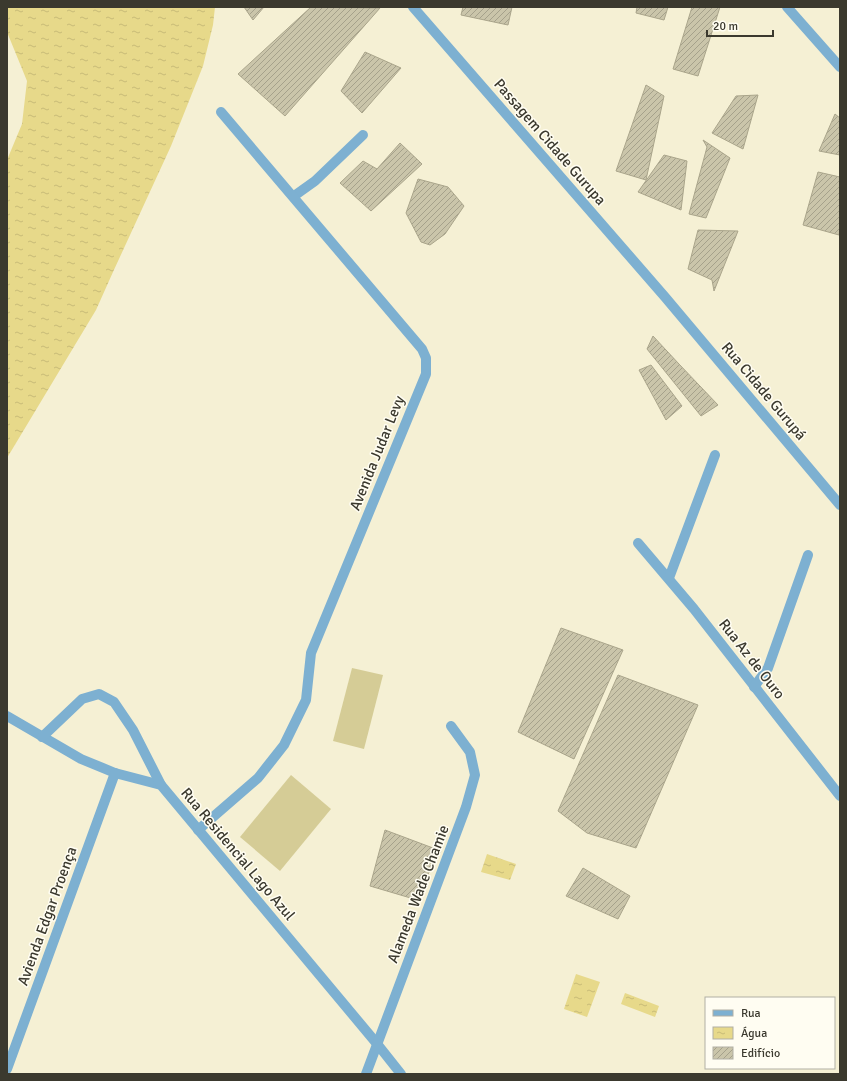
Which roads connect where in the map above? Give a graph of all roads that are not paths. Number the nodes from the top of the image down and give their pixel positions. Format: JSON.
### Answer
{"nodes":[{"id":1,"x":413,"y":7,"type":"edge"},
{"id":2,"x":787,"y":7,"type":"edge"},
{"id":3,"x":840,"y":67,"type":"edge"},
{"id":4,"x":221,"y":112,"type":"dead end"},
{"id":5,"x":363,"y":134,"type":"dead end"},
{"id":6,"x":294,"y":196,"type":"junction"},
{"id":7,"x":665,"y":297,"type":"joint"},
{"id":8,"x":715,"y":455,"type":"dead end"},
{"id":9,"x":840,"y":505,"type":"edge"},
{"id":10,"x":638,"y":543,"type":"dead end"},
{"id":11,"x":808,"y":555,"type":"dead end"},
{"id":12,"x":669,"y":578,"type":"junction"},
{"id":13,"x":754,"y":687,"type":"junction"},
{"id":14,"x":7,"y":716,"type":"edge"},
{"id":15,"x":451,"y":726,"type":"dead end"},
{"id":16,"x":42,"y":737,"type":"junction"},
{"id":17,"x":115,"y":773,"type":"junction"},
{"id":18,"x":161,"y":785,"type":"junction"},
{"id":19,"x":840,"y":796,"type":"edge"},
{"id":20,"x":198,"y":830,"type":"junction"},
{"id":21,"x":378,"y":1045,"type":"junction"},
{"id":22,"x":7,"y":1069,"type":"edge"},
{"id":23,"x":366,"y":1074,"type":"edge"},
{"id":24,"x":401,"y":1074,"type":"edge"}],
"edges":[{"from":1,"to":7,"type":"street","name":"Passagem Cidade Gurupa"},
{"from":2,"to":3,"type":"street"},
{"from":4,"to":6,"type":"street","name":"Avenida Judar Levy"},
{"from":5,"to":6,"type":"street"},
{"from":6,"to":20,"type":"street","name":"Avenida Judar Levy"},
{"from":7,"to":9,"type":"street","name":"Rua Cidade Gurupá"},
{"from":8,"to":12,"type":"street"},
{"from":10,"to":12,"type":"street","name":"Rua Az de Ouro"},
{"from":11,"to":13,"type":"street"},
{"from":12,"to":13,"type":"street","name":"Rua Az de Ouro"},
{"from":13,"to":19,"type":"street","name":"Rua Az de Ouro"},
{"from":14,"to":16,"type":"street","name":"Rua Residencial Lago Azul"},
{"from":15,"to":21,"type":"street","name":"Alameda Wade Chamie"},
{"from":16,"to":17,"type":"street","name":"Rua Residencial Lago Azul"},
{"from":16,"to":18,"type":"street"},
{"from":17,"to":18,"type":"street","name":"Rua Residencial Lago Azul"},
{"from":17,"to":22,"type":"street","name":"Avienda Edgar Proença"},
{"from":18,"to":20,"type":"street","name":"Rua Residencial Lago Azul"},
{"from":20,"to":21,"type":"street","name":"Rua Residencial Lago Azul"},
{"from":21,"to":23,"type":"street","name":"Alameda Wade Chamie"},
{"from":21,"to":24,"type":"street","name":"Rua Residencial Lago Azul"}]}
